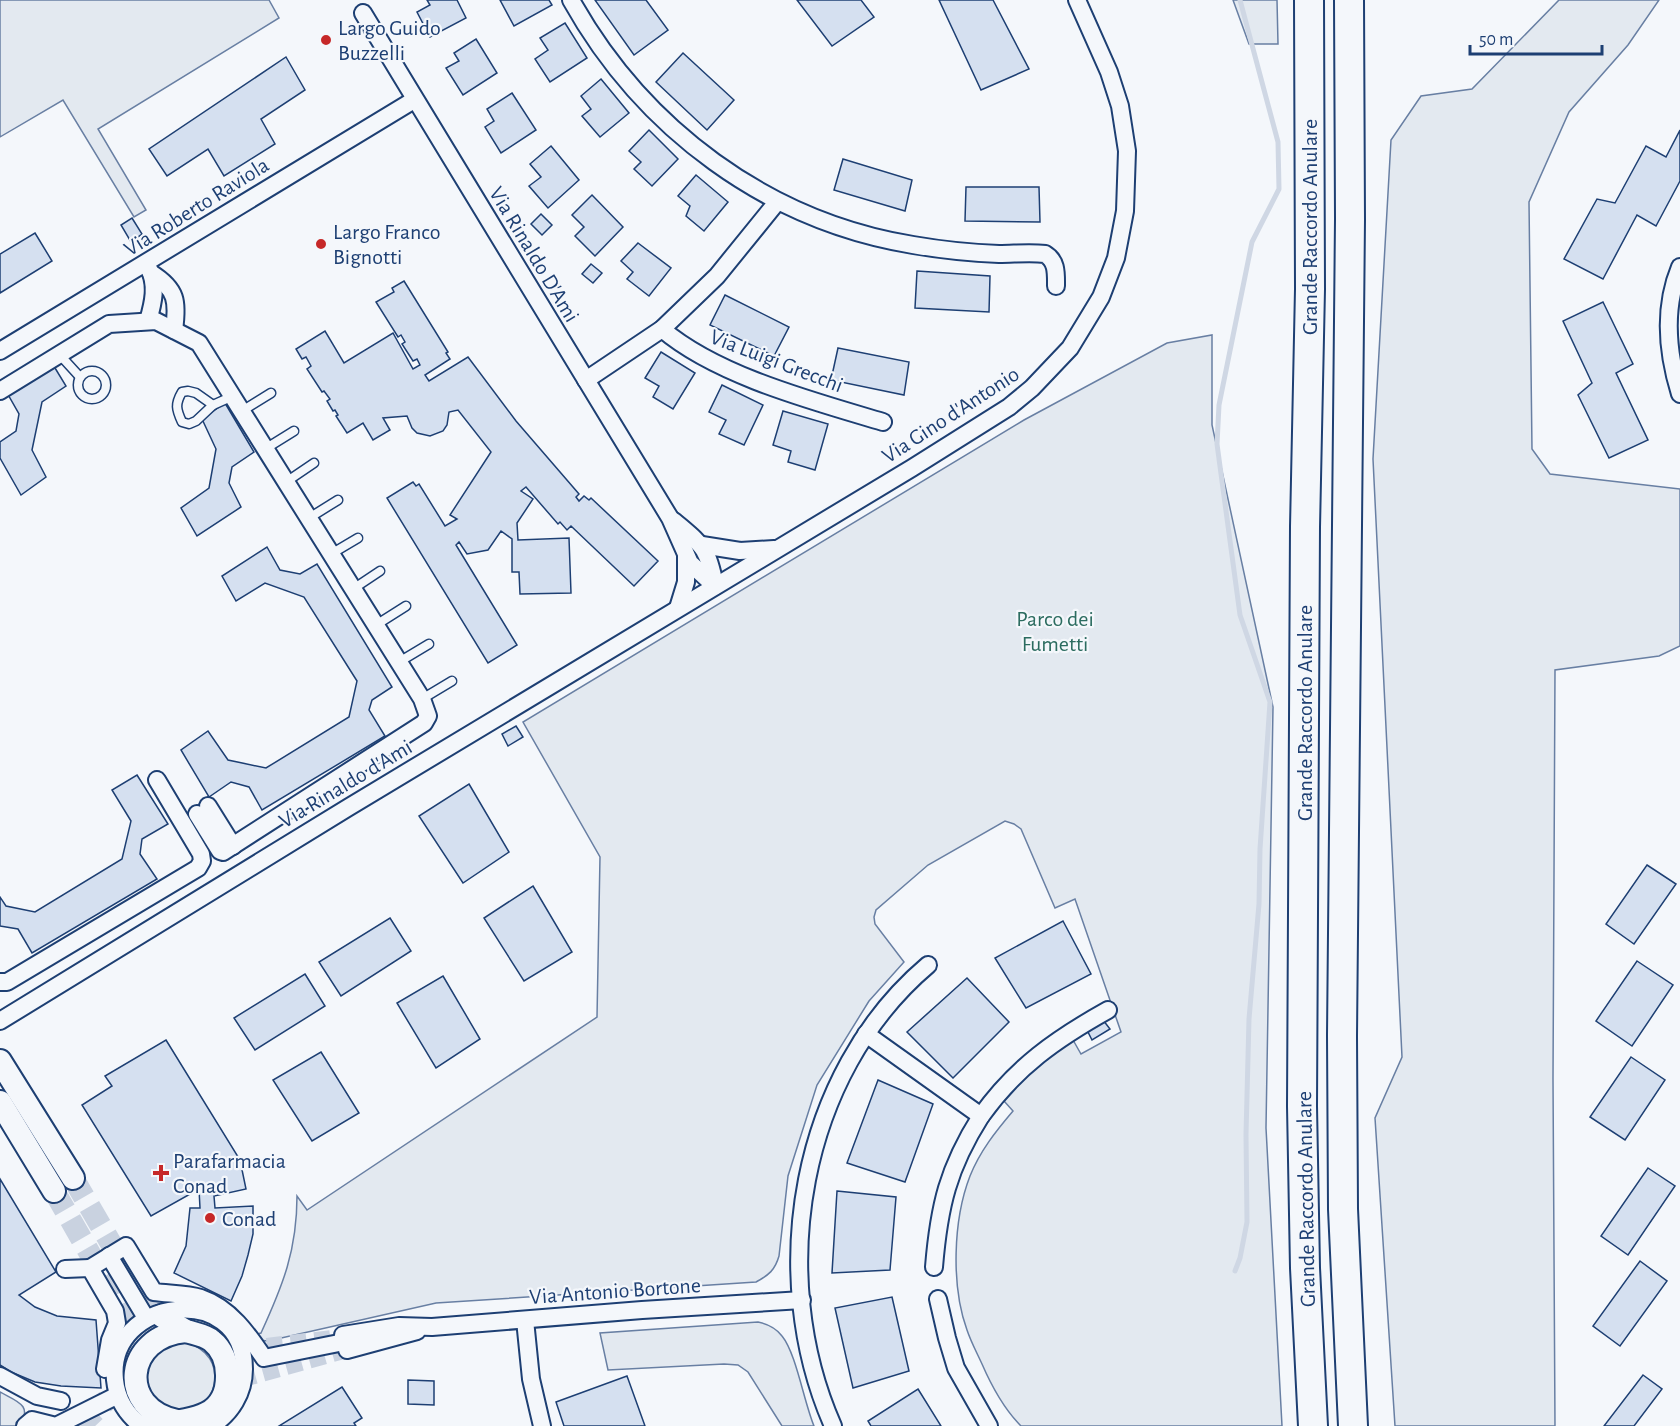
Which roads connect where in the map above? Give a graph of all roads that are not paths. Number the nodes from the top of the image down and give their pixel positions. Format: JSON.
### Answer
{"nodes":[{"id":1,"x":571,"y":0,"type":"edge"},
{"id":2,"x":1077,"y":0,"type":"edge"},
{"id":3,"x":1309,"y":0,"type":"edge"},
{"id":4,"x":1348,"y":0,"type":"edge"},
{"id":5,"x":363,"y":13,"type":"dead end"},
{"id":6,"x":414,"y":100,"type":"junction"},
{"id":7,"x":777,"y":202,"type":"junction"},
{"id":8,"x":1680,"y":267,"type":"edge"},
{"id":9,"x":149,"y":268,"type":"junction"},
{"id":10,"x":1056,"y":286,"type":"dead end"},
{"id":11,"x":148,"y":321,"type":"junction"},
{"id":12,"x":662,"y":329,"type":"junction"},
{"id":13,"x":174,"y":330,"type":"junction"},
{"id":14,"x":0,"y":351,"type":"edge"},
{"id":15,"x":58,"y":353,"type":"junction"},
{"id":16,"x":80,"y":377,"type":"dead end"},
{"id":17,"x":586,"y":380,"type":"junction"},
{"id":18,"x":0,"y":391,"type":"edge"},
{"id":19,"x":271,"y":393,"type":"dead end"},
{"id":20,"x":1680,"y":394,"type":"edge"},
{"id":21,"x":232,"y":396,"type":"junction"},
{"id":22,"x":213,"y":405,"type":"junction"},
{"id":23,"x":242,"y":411,"type":"junction"},
{"id":24,"x":883,"y":422,"type":"dead end"},
{"id":25,"x":294,"y":431,"type":"dead end"},
{"id":26,"x":266,"y":449,"type":"junction"},
{"id":27,"x":314,"y":463,"type":"dead end"},
{"id":28,"x":286,"y":482,"type":"junction"},
{"id":29,"x":338,"y":500,"type":"dead end"},
{"id":30,"x":309,"y":518,"type":"junction"},
{"id":31,"x":670,"y":518,"type":"junction"},
{"id":32,"x":358,"y":538,"type":"dead end"},
{"id":33,"x":702,"y":545,"type":"junction"},
{"id":34,"x":778,"y":549,"type":"junction"},
{"id":35,"x":331,"y":554,"type":"junction"},
{"id":36,"x":686,"y":554,"type":"junction"},
{"id":37,"x":380,"y":572,"type":"dead end"},
{"id":38,"x":715,"y":586,"type":"junction"},
{"id":39,"x":353,"y":589,"type":"junction"},
{"id":40,"x":406,"y":606,"type":"dead end"},
{"id":41,"x":678,"y":608,"type":"junction"},
{"id":42,"x":376,"y":625,"type":"junction"},
{"id":43,"x":429,"y":644,"type":"dead end"},
{"id":44,"x":399,"y":663,"type":"junction"},
{"id":45,"x":452,"y":681,"type":"dead end"},
{"id":46,"x":422,"y":699,"type":"junction"},
{"id":47,"x":158,"y":780,"type":"dead end"},
{"id":48,"x":202,"y":810,"type":"dead end"},
{"id":49,"x":928,"y":965,"type":"dead end"},
{"id":50,"x":0,"y":982,"type":"edge"},
{"id":51,"x":1108,"y":1010,"type":"dead end"},
{"id":52,"x":0,"y":1022,"type":"edge"},
{"id":53,"x":866,"y":1034,"type":"junction"},
{"id":54,"x":0,"y":1061,"type":"edge"},
{"id":55,"x":0,"y":1102,"type":"edge"},
{"id":56,"x":981,"y":1116,"type":"junction"},
{"id":57,"x":73,"y":1178,"type":"tunnel mouth"},
{"id":58,"x":54,"y":1191,"type":"tunnel mouth"},
{"id":59,"x":109,"y":1256,"type":"junction"},
{"id":60,"x":934,"y":1267,"type":"dead end"},
{"id":61,"x":90,"y":1268,"type":"junction"},
{"id":62,"x":65,"y":1269,"type":"dead end"},
{"id":63,"x":938,"y":1299,"type":"dead end"},
{"id":64,"x":802,"y":1300,"type":"junction"},
{"id":65,"x":525,"y":1320,"type":"junction"},
{"id":66,"x":147,"y":1329,"type":"junction"},
{"id":67,"x":186,"y":1331,"type":"junction"},
{"id":68,"x":213,"y":1342,"type":"junction"},
{"id":69,"x":237,"y":1348,"type":"tunnel mouth"},
{"id":70,"x":264,"y":1358,"type":"junction"},
{"id":71,"x":137,"y":1373,"type":"junction"},
{"id":72,"x":0,"y":1376,"type":"edge"},
{"id":73,"x":236,"y":1384,"type":"junction"},
{"id":74,"x":116,"y":1395,"type":"junction"},
{"id":75,"x":37,"y":1396,"type":"junction"},
{"id":76,"x":61,"y":1401,"type":"dead end"},
{"id":77,"x":178,"y":1421,"type":"junction"},
{"id":78,"x":28,"y":1423,"type":"edge"},
{"id":79,"x":145,"y":1425,"type":"edge"},
{"id":80,"x":56,"y":1426,"type":"edge"},
{"id":81,"x":211,"y":1426,"type":"edge"},
{"id":82,"x":542,"y":1426,"type":"edge"},
{"id":83,"x":833,"y":1426,"type":"edge"},
{"id":84,"x":989,"y":1426,"type":"edge"},
{"id":85,"x":1313,"y":1426,"type":"edge"},
{"id":86,"x":1353,"y":1426,"type":"edge"}],
"edges":[{"from":1,"to":7,"type":"street"},
{"from":2,"to":34,"type":"street","name":"Via Gino d'Antonio"},
{"from":3,"to":85,"type":"highway","name":"Grande Raccordo Anulare"},
{"from":4,"to":86,"type":"highway","name":"Grande Raccordo Anulare"},
{"from":5,"to":6,"type":"street","name":"Via Rinaldo D'Ami"},
{"from":6,"to":9,"type":"street","name":"Via Roberto Raviola"},
{"from":6,"to":17,"type":"street","name":"Via Rinaldo D'Ami"},
{"from":7,"to":10,"type":"street"},
{"from":7,"to":12,"type":"street"},
{"from":8,"to":20,"type":"street"},
{"from":9,"to":11,"type":"street"},
{"from":9,"to":13,"type":"street"},
{"from":9,"to":14,"type":"street","name":"Via Roberto Raviola"},
{"from":11,"to":13,"type":"street"},
{"from":11,"to":15,"type":"street"},
{"from":12,"to":17,"type":"street"},
{"from":12,"to":24,"type":"street","name":"Via Luigi Grecchi"},
{"from":13,"to":21,"type":"street"},
{"from":15,"to":16,"type":"lane"},
{"from":15,"to":18,"type":"street"},
{"from":17,"to":31,"type":"street","name":"Via Rinaldo D'Ami"},
{"from":19,"to":23,"type":"lane"},
{"from":21,"to":22,"type":"lane"},
{"from":21,"to":23,"type":"street"},
{"from":22,"to":22,"type":"lane"},
{"from":23,"to":26,"type":"street"},
{"from":25,"to":26,"type":"lane"},
{"from":26,"to":28,"type":"street"},
{"from":27,"to":28,"type":"lane"},
{"from":28,"to":30,"type":"street"},
{"from":29,"to":30,"type":"lane"},
{"from":30,"to":35,"type":"street"},
{"from":31,"to":33,"type":"street","name":"Via Rinaldo D'Ami"},
{"from":31,"to":36,"type":"street","name":"Via Rinaldo D'Ami"},
{"from":32,"to":35,"type":"lane"},
{"from":33,"to":34,"type":"street"},
{"from":33,"to":38,"type":"street"},
{"from":34,"to":38,"type":"street","name":"Via Gino d'Antonio"},
{"from":35,"to":39,"type":"street"},
{"from":36,"to":38,"type":"street","name":"Via Rinaldo D'Ami"},
{"from":36,"to":41,"type":"street","name":"Via Rinaldo D'Ami"},
{"from":37,"to":39,"type":"lane"},
{"from":38,"to":41,"type":"street","name":"Via Rinaldo d'Ami"},
{"from":39,"to":42,"type":"street"},
{"from":40,"to":42,"type":"lane"},
{"from":41,"to":52,"type":"street","name":"Via Rinaldo d'Ami"},
{"from":42,"to":44,"type":"street"},
{"from":43,"to":44,"type":"lane"},
{"from":44,"to":46,"type":"street"},
{"from":45,"to":46,"type":"lane"},
{"from":46,"to":48,"type":"street"},
{"from":47,"to":50,"type":"street"},
{"from":49,"to":53,"type":"street"},
{"from":51,"to":56,"type":"street"},
{"from":53,"to":56,"type":"street"},
{"from":53,"to":64,"type":"street"},
{"from":54,"to":57,"type":"street"},
{"from":55,"to":58,"type":"street"},
{"from":56,"to":60,"type":"street"},
{"from":59,"to":61,"type":"street"},
{"from":59,"to":66,"type":"street"},
{"from":59,"to":70,"type":"street"},
{"from":61,"to":62,"type":"street"},
{"from":61,"to":74,"type":"street"},
{"from":63,"to":84,"type":"street"},
{"from":64,"to":65,"type":"street","name":"Via Antonio Bortone"},
{"from":64,"to":83,"type":"street"},
{"from":65,"to":70,"type":"street","name":"Via Antonio Bortone"},
{"from":65,"to":82,"type":"street"},
{"from":66,"to":67,"type":"street"},
{"from":66,"to":67,"type":"street"},
{"from":66,"to":71,"type":"street"},
{"from":66,"to":73,"type":"street"},
{"from":66,"to":74,"type":"street"},
{"from":67,"to":68,"type":"street"},
{"from":68,"to":69,"type":"street"},
{"from":68,"to":73,"type":"street"},
{"from":70,"to":73,"type":"street"},
{"from":71,"to":74,"type":"street"},
{"from":71,"to":77,"type":"street"},
{"from":72,"to":75,"type":"street"},
{"from":73,"to":77,"type":"street"},
{"from":73,"to":81,"type":"street"},
{"from":74,"to":79,"type":"street"},
{"from":74,"to":80,"type":"street"},
{"from":75,"to":76,"type":"street"},
{"from":75,"to":78,"type":"street"},
{"from":77,"to":79,"type":"street"},
{"from":78,"to":80,"type":"street"}]}
